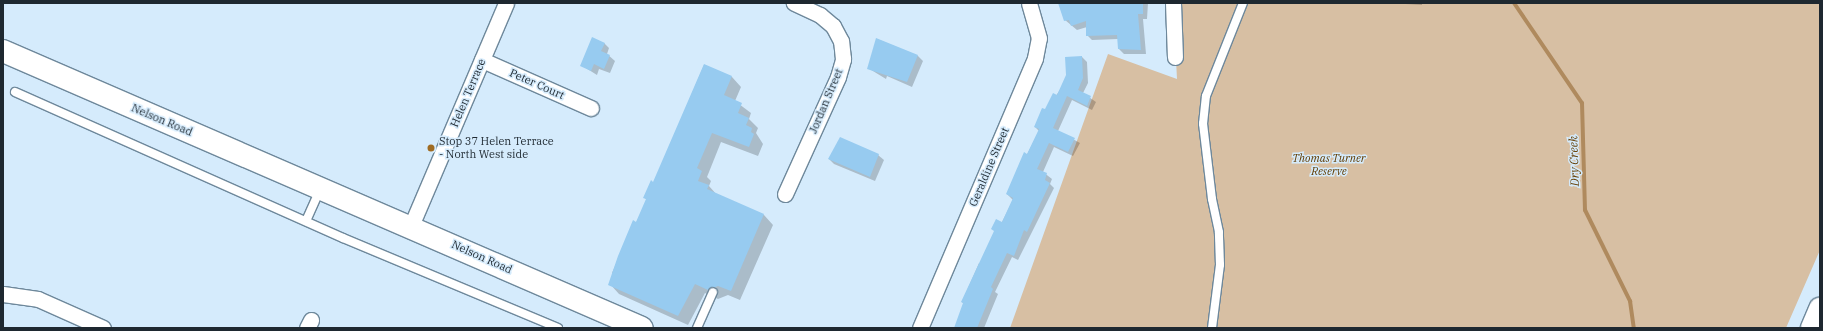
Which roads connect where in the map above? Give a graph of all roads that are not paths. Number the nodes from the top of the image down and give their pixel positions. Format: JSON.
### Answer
{"nodes":[{"id":1,"x":506,"y":3,"type":"edge"},
{"id":2,"x":794,"y":3,"type":"edge"},
{"id":3,"x":1029,"y":3,"type":"edge"},
{"id":4,"x":1173,"y":3,"type":"edge"},
{"id":5,"x":1243,"y":3,"type":"edge"},
{"id":6,"x":3,"y":51,"type":"edge"},
{"id":7,"x":1175,"y":57,"type":"dead end"},
{"id":8,"x":482,"y":60,"type":"junction"},
{"id":9,"x":15,"y":92,"type":"dead end"},
{"id":10,"x":591,"y":108,"type":"dead end"},
{"id":11,"x":320,"y":188,"type":"junction"},
{"id":12,"x":785,"y":194,"type":"dead end"},
{"id":13,"x":306,"y":221,"type":"junction"},
{"id":14,"x":411,"y":226,"type":"junction"},
{"id":15,"x":713,"y":292,"type":"dead end"},
{"id":16,"x":3,"y":294,"type":"edge"},
{"id":17,"x":1820,"y":309,"type":"edge"},
{"id":18,"x":103,"y":328,"type":"edge"},
{"id":19,"x":558,"y":328,"type":"edge"},
{"id":20,"x":642,"y":328,"type":"edge"},
{"id":21,"x":697,"y":328,"type":"edge"},
{"id":22,"x":920,"y":328,"type":"edge"},
{"id":23,"x":1212,"y":328,"type":"edge"},
{"id":24,"x":1812,"y":328,"type":"edge"}],
"edges":[{"from":1,"to":8,"type":"street","name":"Helen Terrace"},
{"from":2,"to":12,"type":"street","name":"Jordan Street"},
{"from":3,"to":22,"type":"street","name":"Geraldine Street"},
{"from":4,"to":7,"type":"street"},
{"from":5,"to":23,"type":"lane"},
{"from":6,"to":11,"type":"main road","name":"Nelson Road"},
{"from":8,"to":10,"type":"street","name":"Peter Court"},
{"from":8,"to":14,"type":"street","name":"Helen Terrace"},
{"from":9,"to":13,"type":"lane"},
{"from":11,"to":13,"type":"lane"},
{"from":11,"to":14,"type":"main road","name":"Nelson Road"},
{"from":13,"to":19,"type":"lane"},
{"from":14,"to":20,"type":"main road","name":"Nelson Road"},
{"from":15,"to":21,"type":"lane"},
{"from":16,"to":18,"type":"street"},
{"from":17,"to":24,"type":"main road"}]}
